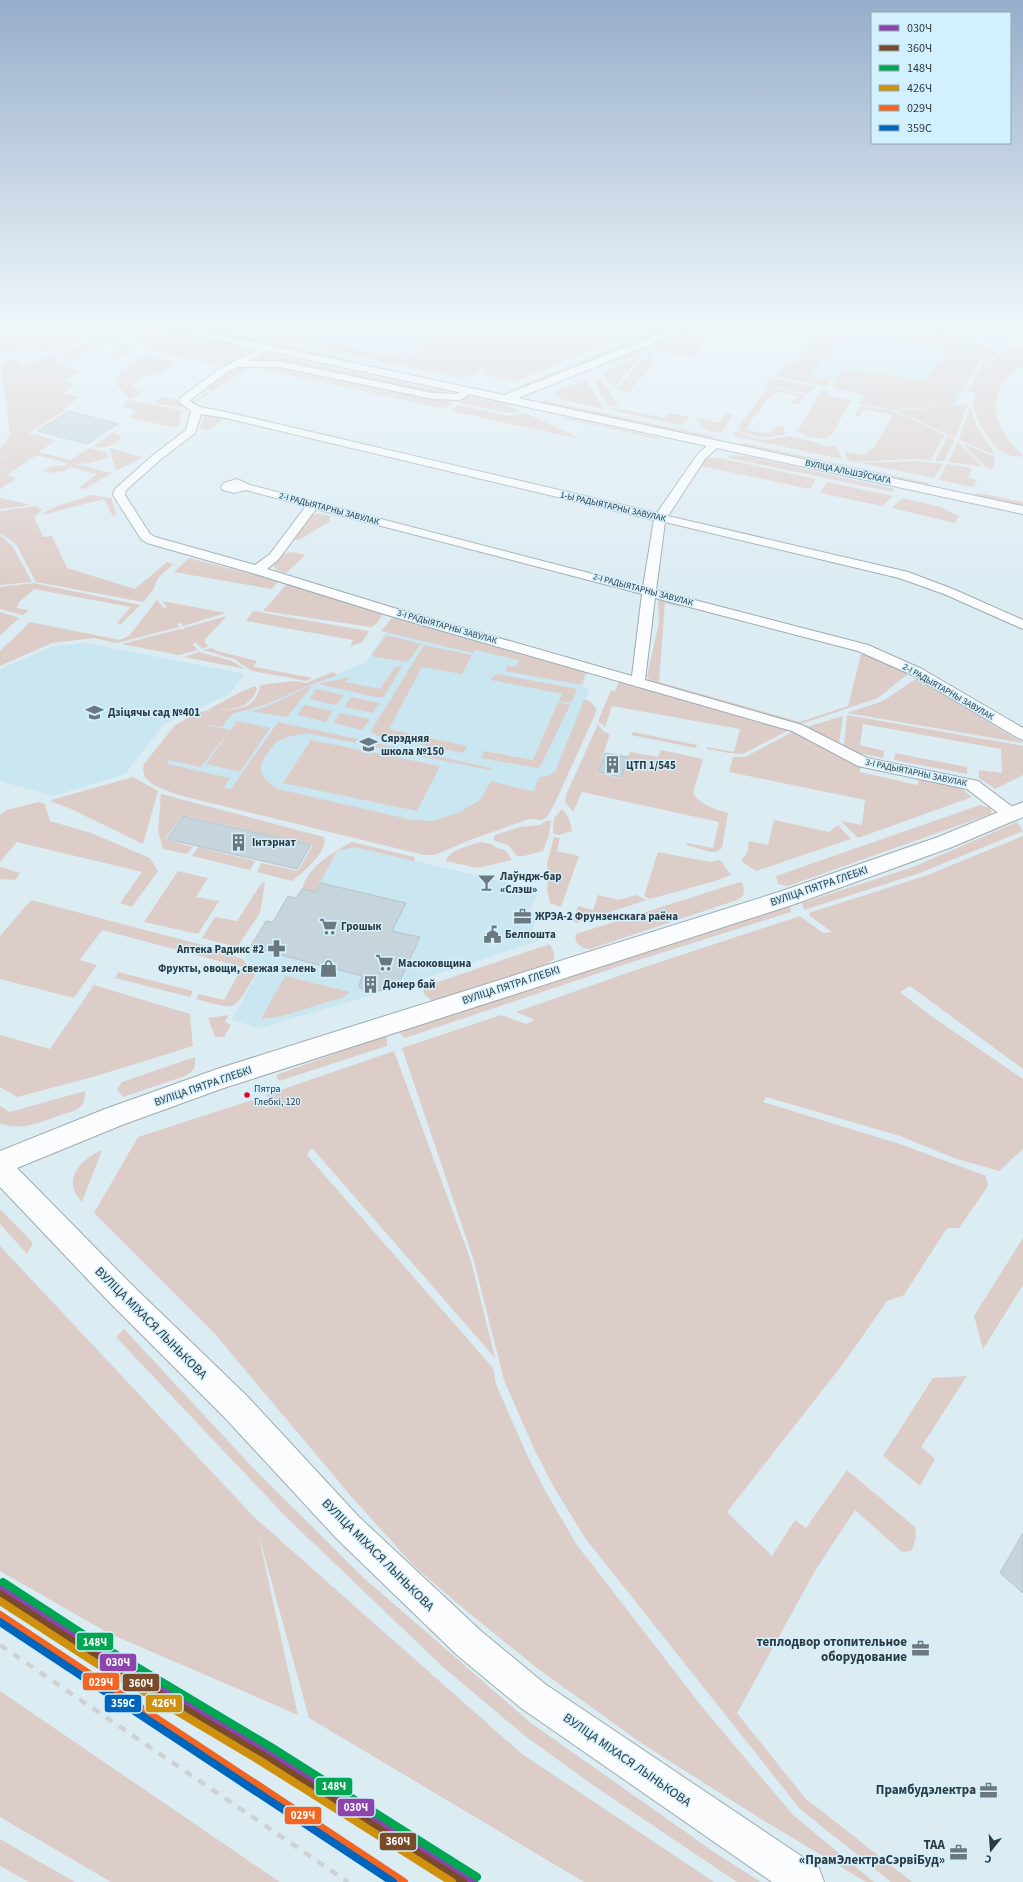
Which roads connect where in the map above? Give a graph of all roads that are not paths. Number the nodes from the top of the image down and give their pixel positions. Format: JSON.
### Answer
{"nodes":[{"id":1,"x":196,"y":412,"type":"edge"},
{"id":2,"x":205,"y":412,"type":"edge"},
{"id":3,"x":566,"y":412,"type":"edge"},
{"id":4,"x":716,"y":444,"type":"junction"},
{"id":5,"x":246,"y":487,"type":"dead end"},
{"id":6,"x":929,"y":489,"type":"junction"},
{"id":7,"x":313,"y":506,"type":"junction"},
{"id":8,"x":1023,"y":510,"type":"edge"},
{"id":9,"x":660,"y":518,"type":"junction"},
{"id":10,"x":1012,"y":522,"type":"dead end"},
{"id":11,"x":257,"y":570,"type":"junction"},
{"id":12,"x":649,"y":592,"type":"junction"},
{"id":13,"x":1023,"y":625,"type":"edge"},
{"id":14,"x":638,"y":681,"type":"junction"},
{"id":15,"x":1023,"y":735,"type":"edge"},
{"id":16,"x":1017,"y":812,"type":"edge"},
{"id":17,"x":0,"y":1163,"type":"edge"},
{"id":18,"x":0,"y":1169,"type":"edge"},
{"id":19,"x":805,"y":1882,"type":"edge"}],
"edges":[{"from":1,"to":11,"type":"street","name":"3-І РАДЫЯТАРНЫ ЗАВУЛАК"},
{"from":2,"to":9,"type":"street","name":"1-Ы РАДЫЯТАРНЫ ЗАВУЛАК"},
{"from":3,"to":4,"type":"main road","name":"ВУЛІЦА АЛЬШЭЎСКАГА"},
{"from":4,"to":6,"type":"main road","name":"ВУЛІЦА АЛЬШЭЎСКАГА"},
{"from":4,"to":9,"type":"street"},
{"from":5,"to":7,"type":"street","name":"2-І РАДЫЯТАРНЫ ЗАВУЛАК"},
{"from":6,"to":8,"type":"main road","name":"ВУЛІЦА АЛЬШЭЎСКАГА"},
{"from":6,"to":10,"type":"main road","name":"ВУЛІЦА АЛЬШЭЎСКАГА"},
{"from":7,"to":11,"type":"street"},
{"from":7,"to":12,"type":"street","name":"2-І РАДЫЯТАРНЫ ЗАВУЛАК"},
{"from":9,"to":12,"type":"street"},
{"from":9,"to":13,"type":"street","name":"1-Ы РАДЫЯТАРНЫ ЗАВУЛАК"},
{"from":11,"to":14,"type":"street","name":"3-І РАДЫЯТАРНЫ ЗАВУЛАК"},
{"from":12,"to":14,"type":"street"},
{"from":12,"to":15,"type":"street","name":"2-І РАДЫЯТАРНЫ ЗАВУЛАК"},
{"from":14,"to":16,"type":"street","name":"3-І РАДЫЯТАРНЫ ЗАВУЛАК"},
{"from":16,"to":17,"type":"main road","name":"ВУЛІЦА ПЯТРА ГЛЕБКІ"},
{"from":18,"to":19,"type":"main road","name":"ВУЛІЦА МІХАСЯ ЛЫНЬКОВА"}]}
